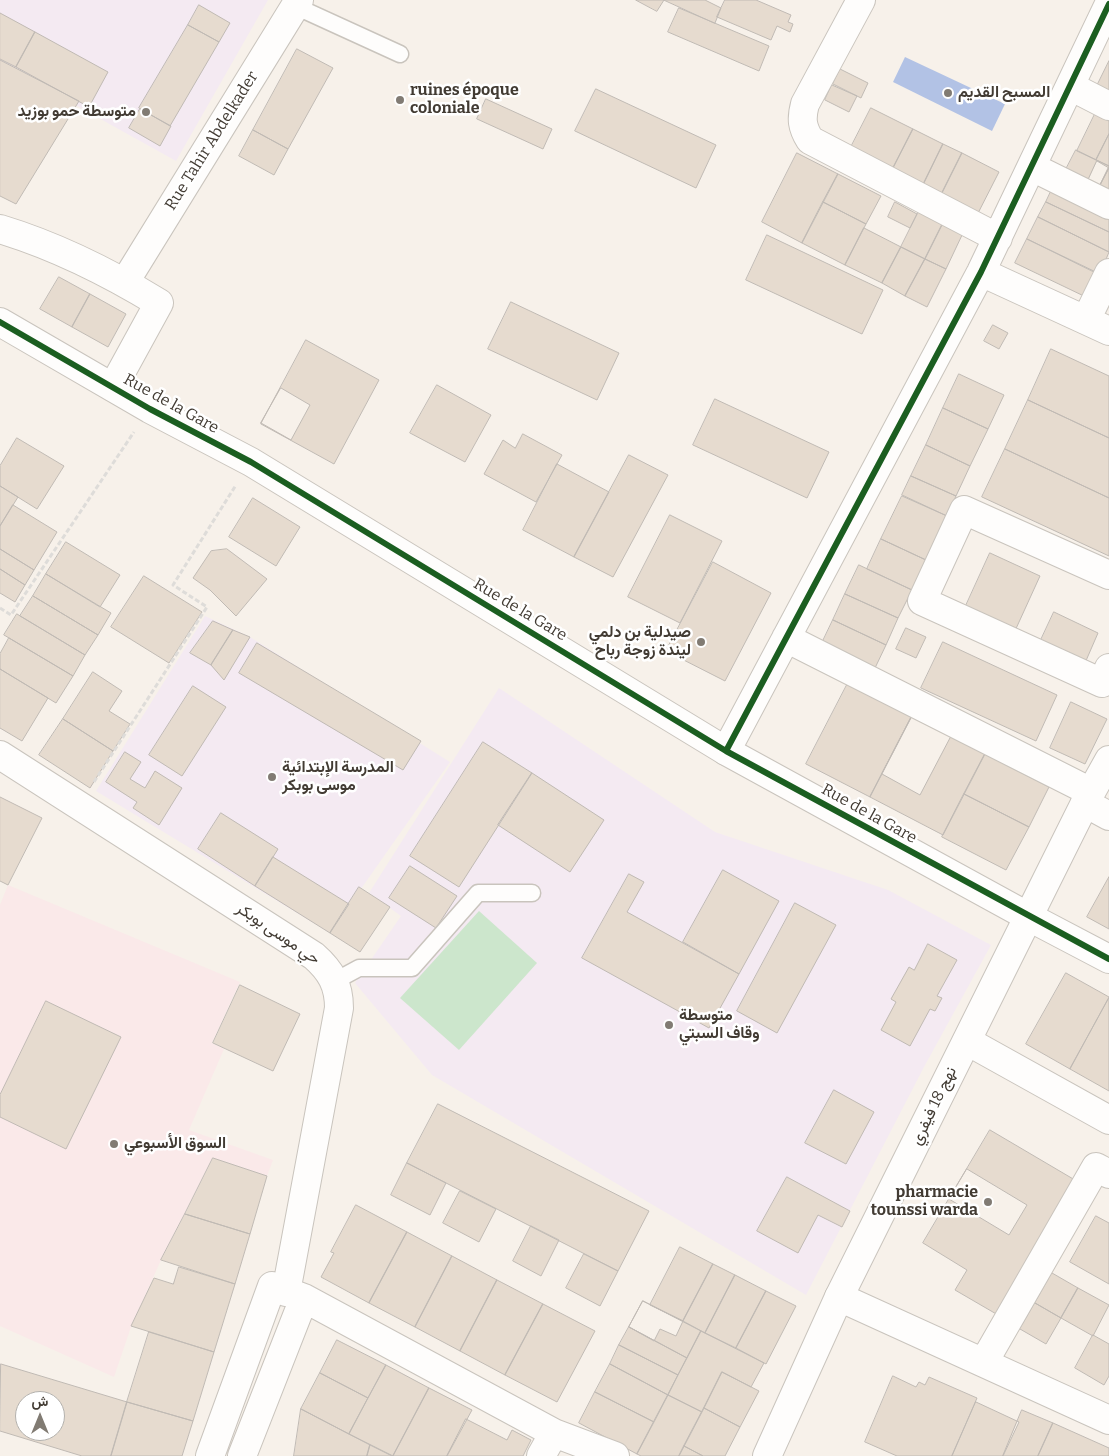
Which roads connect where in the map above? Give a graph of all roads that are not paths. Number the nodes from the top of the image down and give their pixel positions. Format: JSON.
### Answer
{"nodes":[{"id":1,"x":861,"y":0,"type":"edge"},
{"id":2,"x":297,"y":3,"type":"edge"},
{"id":3,"x":1109,"y":4,"type":"edge"},
{"id":4,"x":400,"y":54,"type":"dead end"},
{"id":5,"x":1070,"y":86,"type":"junction"},
{"id":6,"x":1109,"y":106,"type":"edge"},
{"id":7,"x":1032,"y":166,"type":"junction"},
{"id":8,"x":1109,"y":205,"type":"edge"},
{"id":9,"x":0,"y":229,"type":"edge"},
{"id":10,"x":998,"y":238,"type":"junction"},
{"id":11,"x":981,"y":272,"type":"junction"},
{"id":12,"x":1109,"y":273,"type":"edge"},
{"id":13,"x":125,"y":282,"type":"junction"},
{"id":14,"x":0,"y":322,"type":"edge"},
{"id":15,"x":1098,"y":326,"type":"edge"},
{"id":16,"x":113,"y":387,"type":"junction"},
{"id":17,"x":1109,"y":575,"type":"edge"},
{"id":18,"x":786,"y":638,"type":"junction"},
{"id":19,"x":1109,"y":668,"type":"edge"},
{"id":20,"x":726,"y":751,"type":"junction"},
{"id":21,"x":0,"y":755,"type":"edge"},
{"id":22,"x":1109,"y":760,"type":"edge"},
{"id":23,"x":1088,"y":798,"type":"junction"},
{"id":24,"x":1109,"y":816,"type":"edge"},
{"id":25,"x":532,"y":893,"type":"dead end"},
{"id":26,"x":1029,"y":917,"type":"junction"},
{"id":27,"x":1109,"y":959,"type":"edge"},
{"id":28,"x":335,"y":981,"type":"junction"},
{"id":29,"x":967,"y":1041,"type":"junction"},
{"id":30,"x":1109,"y":1120,"type":"edge"},
{"id":31,"x":1109,"y":1174,"type":"edge"},
{"id":32,"x":287,"y":1292,"type":"junction"},
{"id":33,"x":839,"y":1297,"type":"junction"},
{"id":34,"x":984,"y":1362,"type":"junction"},
{"id":35,"x":1109,"y":1420,"type":"edge"},
{"id":36,"x":554,"y":1432,"type":"junction"},
{"id":37,"x":210,"y":1456,"type":"edge"},
{"id":38,"x":242,"y":1456,"type":"edge"},
{"id":39,"x":541,"y":1456,"type":"edge"},
{"id":40,"x":615,"y":1456,"type":"edge"},
{"id":41,"x":767,"y":1456,"type":"edge"}],
"edges":[{"from":1,"to":10,"type":"street"},
{"from":2,"to":4,"type":"lane"},
{"from":2,"to":13,"type":"street","name":"Rue Tahir Abdelkader"},
{"from":3,"to":5,"type":"street"},
{"from":5,"to":6,"type":"street"},
{"from":5,"to":7,"type":"street"},
{"from":7,"to":8,"type":"street"},
{"from":7,"to":10,"type":"street"},
{"from":9,"to":13,"type":"street"},
{"from":10,"to":11,"type":"street"},
{"from":11,"to":15,"type":"street"},
{"from":11,"to":18,"type":"street"},
{"from":12,"to":15,"type":"street"},
{"from":13,"to":16,"type":"street"},
{"from":14,"to":16,"type":"street","name":"Rue de la Gare"},
{"from":16,"to":20,"type":"street","name":"Rue de la Gare"},
{"from":17,"to":19,"type":"street"},
{"from":18,"to":20,"type":"street"},
{"from":18,"to":23,"type":"street"},
{"from":20,"to":26,"type":"street","name":"Rue de la Gare"},
{"from":21,"to":28,"type":"street","name":"حي موسى بوبكر"},
{"from":22,"to":23,"type":"street","name":"نهج 18 فيفري"},
{"from":23,"to":24,"type":"street"},
{"from":23,"to":26,"type":"street","name":"نهج 18 فيفري"},
{"from":25,"to":28,"type":"lane"},
{"from":26,"to":27,"type":"street","name":"Rue de la Gare"},
{"from":26,"to":29,"type":"street","name":"نهج 18 فيفري"},
{"from":28,"to":32,"type":"street","name":"حي موسى بوبكر"},
{"from":29,"to":30,"type":"street"},
{"from":29,"to":33,"type":"street","name":"نهج 18 فيفري"},
{"from":31,"to":34,"type":"street"},
{"from":32,"to":36,"type":"street"},
{"from":32,"to":37,"type":"street"},
{"from":32,"to":38,"type":"street"},
{"from":33,"to":34,"type":"street"},
{"from":33,"to":41,"type":"street","name":"نهج 18 فيفري"},
{"from":34,"to":35,"type":"street"},
{"from":36,"to":39,"type":"street"},
{"from":36,"to":40,"type":"street"}]}
